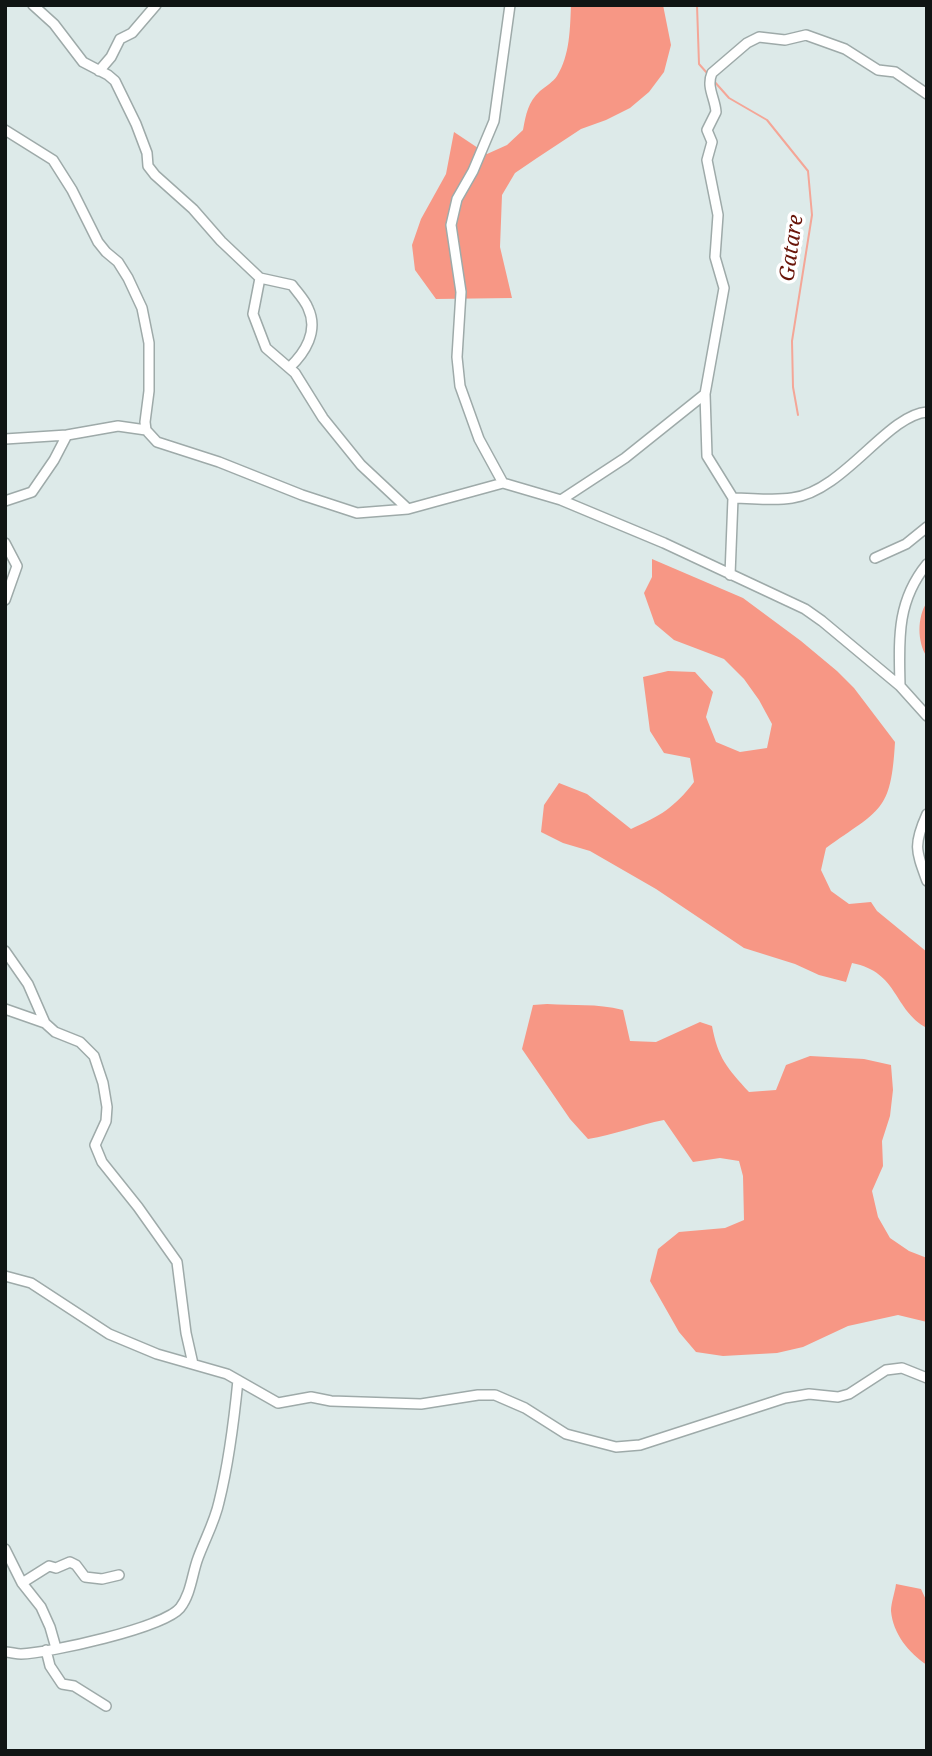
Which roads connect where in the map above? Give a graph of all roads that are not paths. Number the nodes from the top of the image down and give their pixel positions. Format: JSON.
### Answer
{"nodes":[{"id":1,"x":33,"y":5,"type":"edge"},
{"id":2,"x":156,"y":5,"type":"edge"},
{"id":3,"x":509,"y":5,"type":"edge"},
{"id":4,"x":99,"y":71,"type":"junction"},
{"id":5,"x":927,"y":94,"type":"edge"},
{"id":6,"x":5,"y":130,"type":"edge"},
{"id":7,"x":260,"y":278,"type":"junction"},
{"id":8,"x":289,"y":368,"type":"junction"},
{"id":9,"x":705,"y":394,"type":"junction"},
{"id":10,"x":927,"y":412,"type":"edge"},
{"id":11,"x":146,"y":430,"type":"junction"},
{"id":12,"x":67,"y":435,"type":"junction"},
{"id":13,"x":5,"y":439,"type":"edge"},
{"id":14,"x":503,"y":483,"type":"junction"},
{"id":15,"x":733,"y":498,"type":"junction"},
{"id":16,"x":561,"y":500,"type":"junction"},
{"id":17,"x":5,"y":501,"type":"edge"},
{"id":18,"x":408,"y":509,"type":"junction"},
{"id":19,"x":927,"y":527,"type":"edge"},
{"id":20,"x":5,"y":543,"type":"edge"},
{"id":21,"x":875,"y":558,"type":"dead end"},
{"id":22,"x":927,"y":564,"type":"edge"},
{"id":23,"x":730,"y":575,"type":"junction"},
{"id":24,"x":6,"y":595,"type":"edge"},
{"id":25,"x":900,"y":686,"type":"junction"},
{"id":26,"x":927,"y":716,"type":"edge"},
{"id":27,"x":927,"y":814,"type":"edge"},
{"id":28,"x":927,"y":881,"type":"edge"},
{"id":29,"x":5,"y":951,"type":"edge"},
{"id":30,"x":5,"y":1009,"type":"edge"},
{"id":31,"x":45,"y":1023,"type":"junction"},
{"id":32,"x":5,"y":1276,"type":"edge"},
{"id":33,"x":193,"y":1364,"type":"junction"},
{"id":34,"x":927,"y":1378,"type":"edge"},
{"id":35,"x":239,"y":1380,"type":"junction"},
{"id":36,"x":5,"y":1549,"type":"edge"},
{"id":37,"x":119,"y":1575,"type":"dead end"},
{"id":38,"x":22,"y":1583,"type":"junction"},
{"id":39,"x":51,"y":1649,"type":"junction"},
{"id":40,"x":5,"y":1652,"type":"edge"},
{"id":41,"x":106,"y":1706,"type":"dead end"}],
"edges":[{"from":1,"to":4,"type":"street"},
{"from":2,"to":4,"type":"street"},
{"from":3,"to":14,"type":"street"},
{"from":4,"to":7,"type":"street"},
{"from":5,"to":9,"type":"street"},
{"from":6,"to":11,"type":"street"},
{"from":7,"to":8,"type":"street"},
{"from":7,"to":8,"type":"street"},
{"from":8,"to":18,"type":"street"},
{"from":9,"to":15,"type":"street"},
{"from":9,"to":16,"type":"street"},
{"from":10,"to":15,"type":"street"},
{"from":11,"to":12,"type":"street"},
{"from":11,"to":18,"type":"street"},
{"from":12,"to":13,"type":"street"},
{"from":12,"to":17,"type":"street"},
{"from":14,"to":16,"type":"street"},
{"from":14,"to":18,"type":"street"},
{"from":15,"to":23,"type":"street"},
{"from":16,"to":23,"type":"street"},
{"from":19,"to":21,"type":"street"},
{"from":20,"to":24,"type":"street"},
{"from":22,"to":25,"type":"street"},
{"from":23,"to":25,"type":"street"},
{"from":25,"to":26,"type":"street"},
{"from":27,"to":28,"type":"street"},
{"from":29,"to":31,"type":"street"},
{"from":30,"to":31,"type":"street"},
{"from":31,"to":33,"type":"street"},
{"from":32,"to":33,"type":"street"},
{"from":33,"to":35,"type":"street"},
{"from":34,"to":35,"type":"street"},
{"from":35,"to":39,"type":"street"},
{"from":36,"to":38,"type":"street"},
{"from":37,"to":38,"type":"street"},
{"from":38,"to":39,"type":"street"},
{"from":39,"to":40,"type":"street"},
{"from":39,"to":41,"type":"street"}]}
